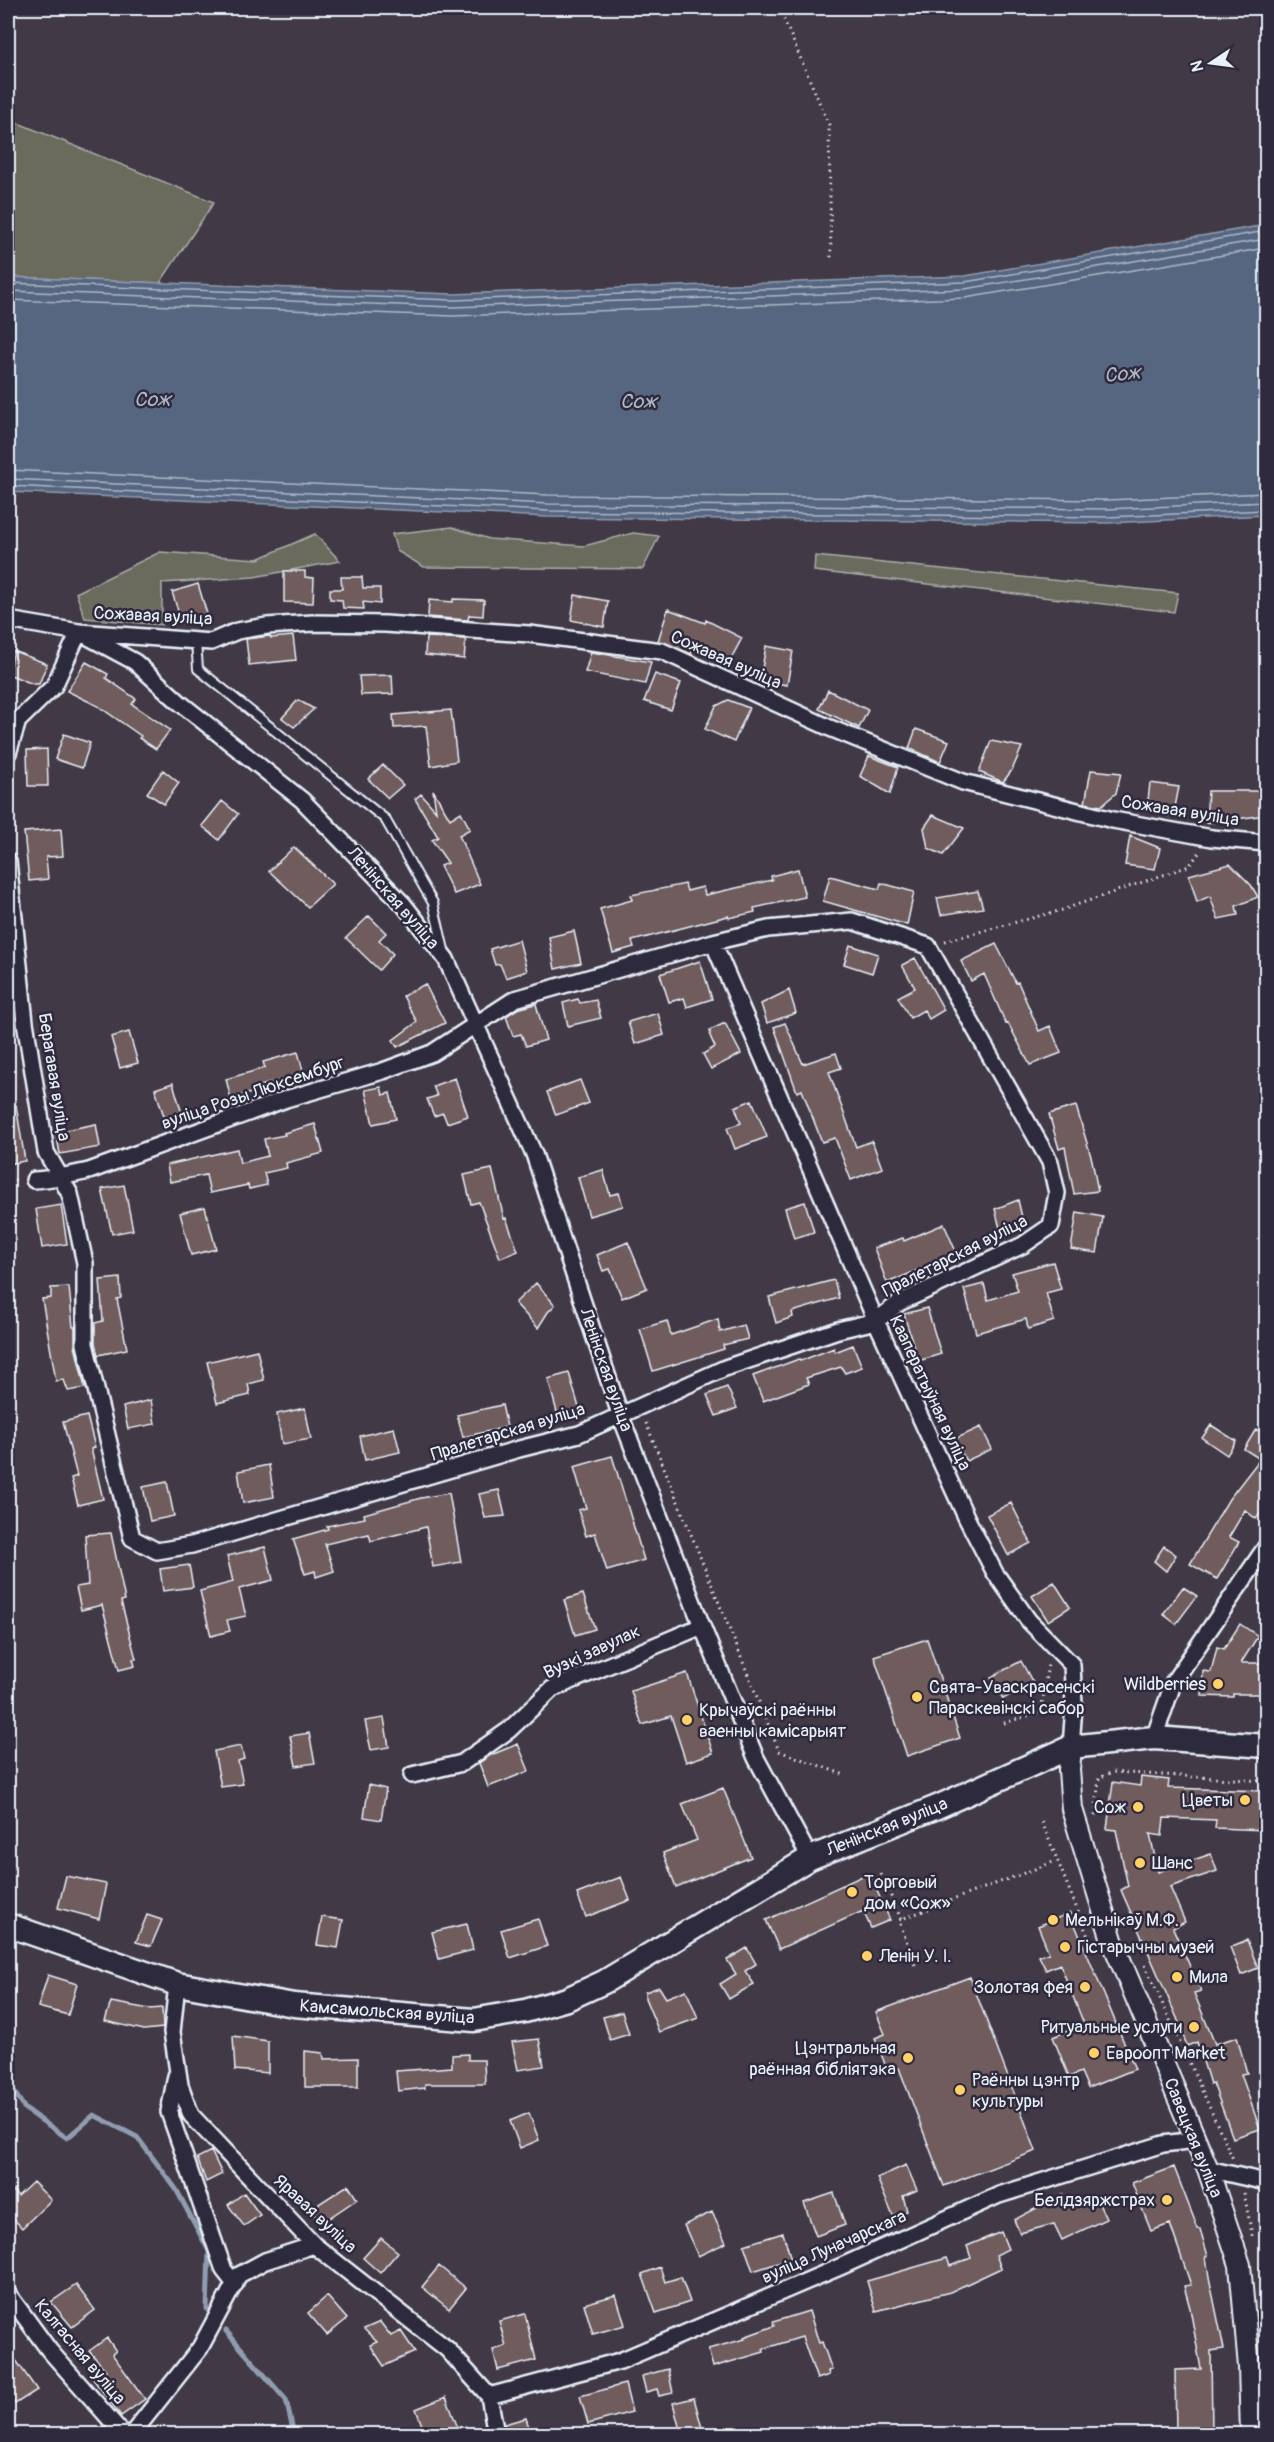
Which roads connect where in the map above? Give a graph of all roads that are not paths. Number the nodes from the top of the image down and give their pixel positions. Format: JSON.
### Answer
{"nodes":[{"id":1,"x":8,"y":620,"type":"edge"},
{"id":2,"x":79,"y":632,"type":"junction"},
{"id":3,"x":196,"y":641,"type":"junction"},
{"id":4,"x":8,"y":753,"type":"edge"},
{"id":5,"x":1266,"y":843,"type":"edge"},
{"id":6,"x":8,"y":861,"type":"edge"},
{"id":7,"x":713,"y":942,"type":"junction"},
{"id":8,"x":446,"y":959,"type":"junction"},
{"id":9,"x":477,"y":1024,"type":"junction"},
{"id":10,"x":60,"y":1177,"type":"junction"},
{"id":11,"x":34,"y":1180,"type":"dead end"},
{"id":12,"x":876,"y":1321,"type":"junction"},
{"id":13,"x":621,"y":1417,"type":"junction"},
{"id":14,"x":132,"y":1538,"type":"joint"},
{"id":15,"x":1266,"y":1547,"type":"edge"},
{"id":16,"x":702,"y":1626,"type":"junction"},
{"id":17,"x":1154,"y":1738,"type":"junction"},
{"id":18,"x":1266,"y":1746,"type":"edge"},
{"id":19,"x":1071,"y":1747,"type":"junction"},
{"id":20,"x":412,"y":1776,"type":"dead end"},
{"id":21,"x":810,"y":1858,"type":"junction"},
{"id":22,"x":8,"y":1925,"type":"edge"},
{"id":23,"x":177,"y":1984,"type":"junction"},
{"id":24,"x":177,"y":2067,"type":"junction"},
{"id":25,"x":1195,"y":2140,"type":"junction"},
{"id":26,"x":1208,"y":2169,"type":"junction"},
{"id":27,"x":1266,"y":2182,"type":"edge"},
{"id":28,"x":314,"y":2245,"type":"junction"},
{"id":29,"x":235,"y":2284,"type":"junction"},
{"id":30,"x":8,"y":2294,"type":"edge"},
{"id":31,"x":489,"y":2396,"type":"junction"},
{"id":32,"x":123,"y":2434,"type":"edge"},
{"id":33,"x":132,"y":2434,"type":"edge"},
{"id":34,"x":496,"y":2434,"type":"edge"},
{"id":35,"x":1251,"y":2434,"type":"edge"}],
"edges":[{"from":1,"to":2,"type":"street","name":"Ленінская вуліца"},
{"from":2,"to":3,"type":"street","name":"Сожавая вуліца"},
{"from":2,"to":4,"type":"street"},
{"from":2,"to":8,"type":"street","name":"Ленінская вуліца"},
{"from":3,"to":5,"type":"street","name":"Сожавая вуліца"},
{"from":3,"to":8,"type":"lane"},
{"from":6,"to":10,"type":"street","name":"Берагавая вуліца"},
{"from":7,"to":9,"type":"street"},
{"from":7,"to":12,"type":"street","name":"Кааператыўная вуліца"},
{"from":7,"to":12,"type":"street","name":"Пралетарская вуліца"},
{"from":8,"to":9,"type":"street","name":"Ленінская вуліца"},
{"from":9,"to":10,"type":"street","name":"вуліца Розы Люксембург"},
{"from":9,"to":13,"type":"street","name":"Ленінская вуліца"},
{"from":10,"to":11,"type":"street","name":"вуліца Розы Люксембург"},
{"from":10,"to":14,"type":"street","name":"Берагавая вуліца"},
{"from":12,"to":13,"type":"street","name":"Пралетарская вуліца"},
{"from":12,"to":19,"type":"street","name":"Кааператыўная вуліца"},
{"from":13,"to":14,"type":"street","name":"Пралетарская вуліца"},
{"from":13,"to":16,"type":"street","name":"Ленінская вуліца"},
{"from":15,"to":17,"type":"street"},
{"from":16,"to":20,"type":"street","name":"Вузкі завулак"},
{"from":16,"to":21,"type":"street","name":"Ленінская вуліца"},
{"from":17,"to":18,"type":"main road","name":"Ленінская вуліца"},
{"from":17,"to":19,"type":"main road","name":"Ленінская вуліца"},
{"from":19,"to":21,"type":"main road","name":"Ленінская вуліца"},
{"from":19,"to":25,"type":"street","name":"Савецкая вуліца"},
{"from":21,"to":23,"type":"main road","name":"Камсамольская вуліца"},
{"from":22,"to":23,"type":"main road","name":"Камсамольская вуліца"},
{"from":23,"to":24,"type":"street","name":"Яравая вуліца"},
{"from":24,"to":28,"type":"street","name":"Яравая вуліца"},
{"from":24,"to":29,"type":"street"},
{"from":25,"to":26,"type":"street","name":"Савецкая вуліца"},
{"from":25,"to":31,"type":"street","name":"вуліца Луначарскага"},
{"from":26,"to":27,"type":"street"},
{"from":26,"to":35,"type":"street","name":"Савецкая вуліца"},
{"from":28,"to":29,"type":"street"},
{"from":28,"to":31,"type":"street","name":"Яравая вуліца"},
{"from":29,"to":33,"type":"street"},
{"from":30,"to":32,"type":"street","name":"Калгасная вуліца"},
{"from":31,"to":34,"type":"street"}]}
